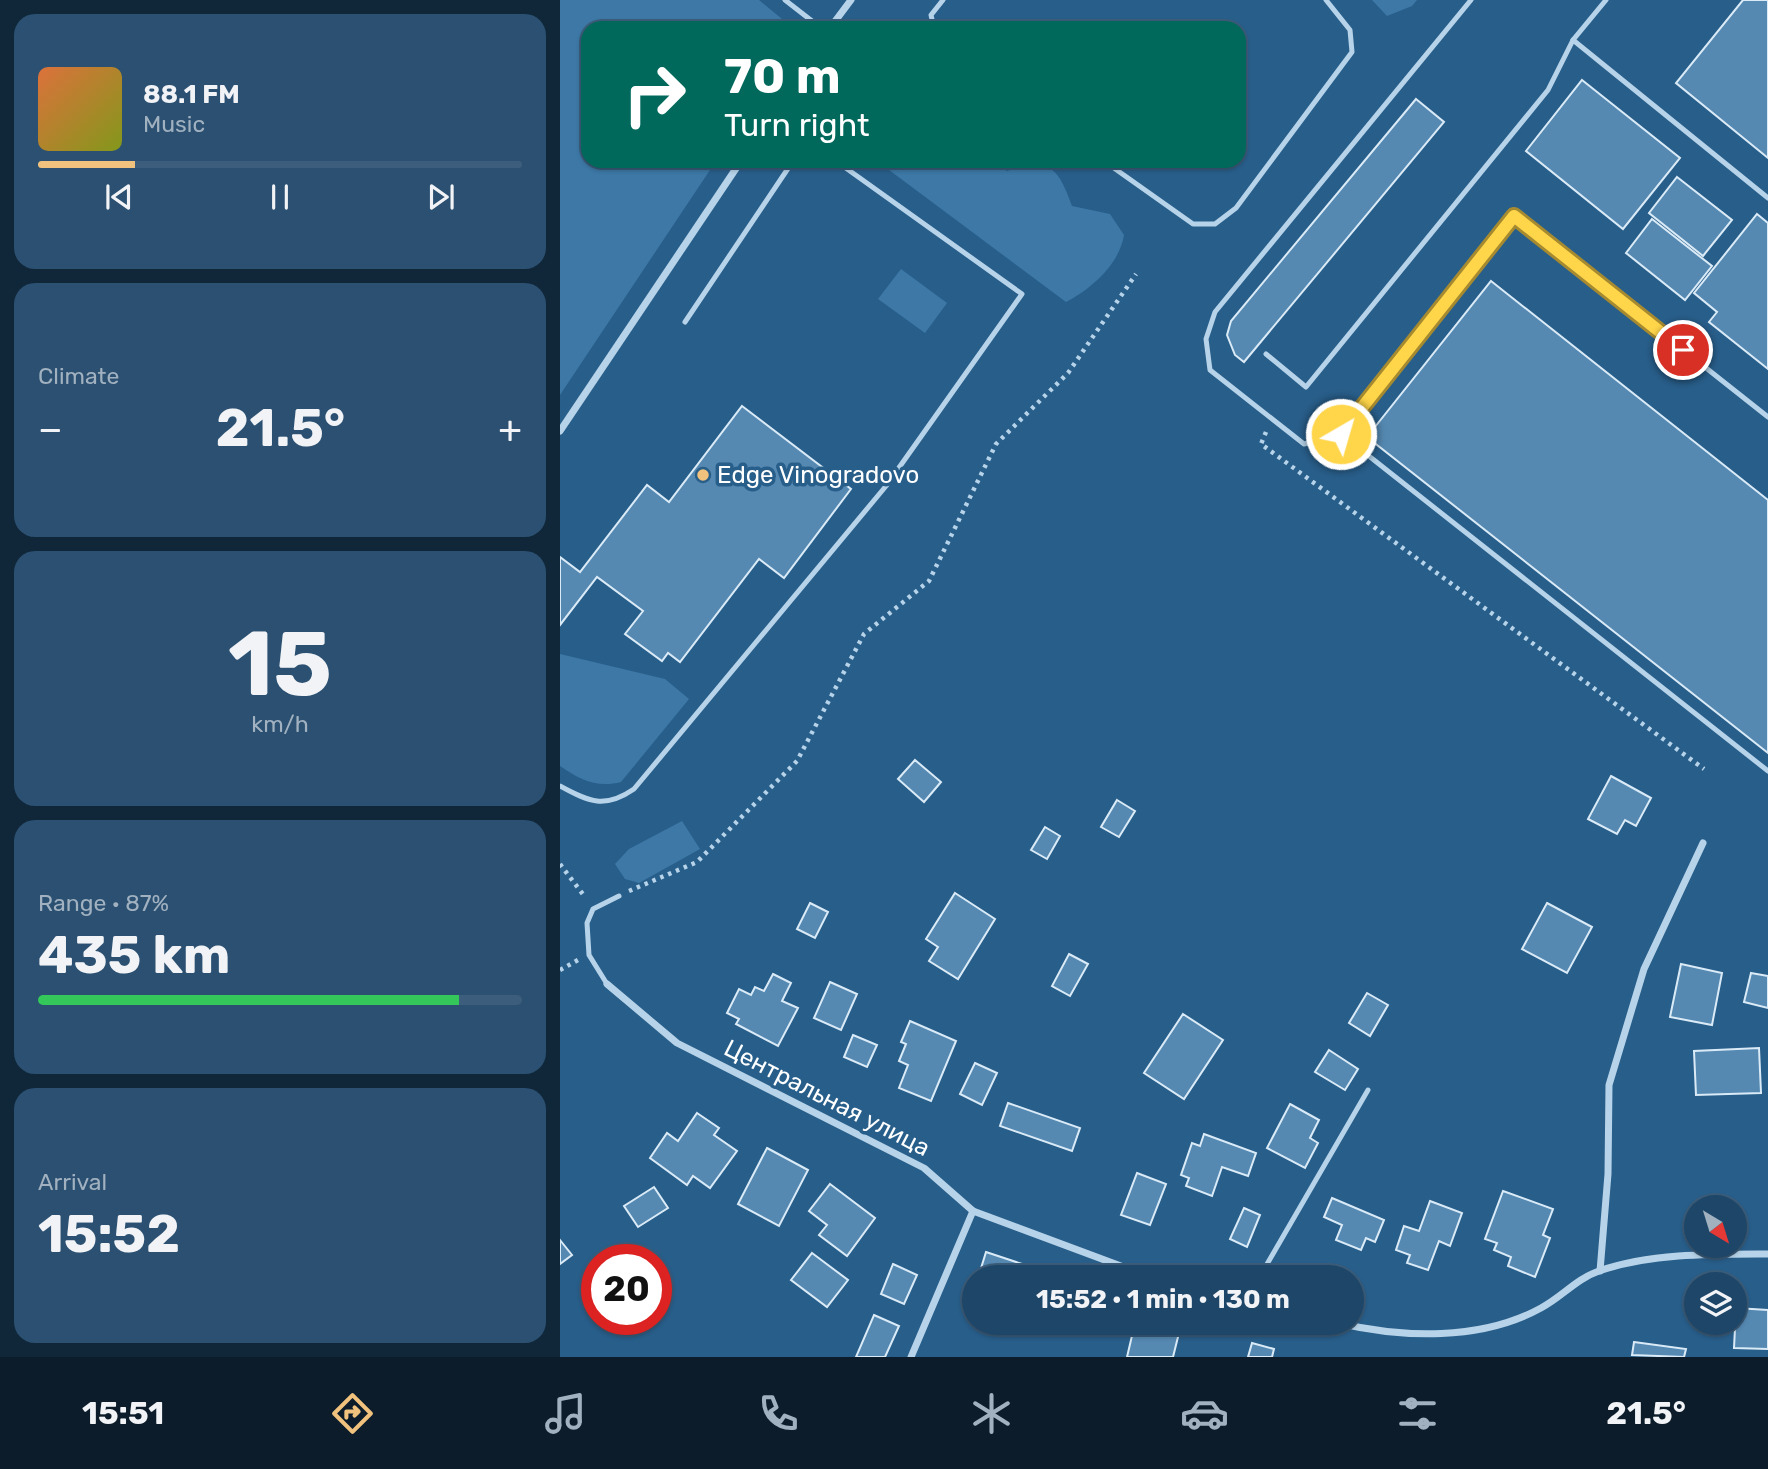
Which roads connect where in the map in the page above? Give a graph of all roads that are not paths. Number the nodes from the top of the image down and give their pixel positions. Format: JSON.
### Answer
{"nodes":[{"id":1,"x":785,"y":0,"type":"edge"},
{"id":2,"x":850,"y":0,"type":"edge"},
{"id":3,"x":943,"y":0,"type":"edge"},
{"id":4,"x":1326,"y":0,"type":"edge"},
{"id":5,"x":1471,"y":0,"type":"edge"},
{"id":6,"x":1606,"y":0,"type":"edge"},
{"id":7,"x":812,"y":21,"type":"edge"},
{"id":8,"x":835,"y":21,"type":"edge"},
{"id":9,"x":932,"y":21,"type":"edge"},
{"id":10,"x":1573,"y":40,"type":"junction"},
{"id":11,"x":736,"y":168,"type":"edge"},
{"id":12,"x":788,"y":168,"type":"edge"},
{"id":13,"x":846,"y":168,"type":"edge"},
{"id":14,"x":1114,"y":168,"type":"edge"},
{"id":15,"x":1768,"y":198,"type":"edge"},
{"id":16,"x":685,"y":322,"type":"dead end"},
{"id":17,"x":1266,"y":354,"type":"dead end"},
{"id":18,"x":1768,"y":416,"type":"edge"},
{"id":19,"x":560,"y":431,"type":"edge"},
{"id":20,"x":1341,"y":434,"type":"junction"},
{"id":21,"x":1768,"y":772,"type":"edge"},
{"id":22,"x":560,"y":786,"type":"edge"},
{"id":23,"x":1703,"y":842,"type":"dead end"},
{"id":24,"x":619,"y":896,"type":"road end"},
{"id":25,"x":607,"y":984,"type":"joint"},
{"id":26,"x":1368,"y":1090,"type":"dead end"},
{"id":27,"x":973,"y":1211,"type":"junction"},
{"id":28,"x":1768,"y":1254,"type":"edge"},
{"id":29,"x":1118,"y":1265,"type":"edge"},
{"id":30,"x":1267,"y":1265,"type":"edge"},
{"id":31,"x":1600,"y":1270,"type":"junction"},
{"id":32,"x":1364,"y":1326,"type":"edge"},
{"id":33,"x":911,"y":1357,"type":"edge"}],
"edges":[{"from":1,"to":7,"type":"lane"},
{"from":2,"to":8,"type":"street"},
{"from":3,"to":9,"type":"lane"},
{"from":4,"to":14,"type":"lane"},
{"from":5,"to":20,"type":"lane"},
{"from":6,"to":10,"type":"lane"},
{"from":10,"to":15,"type":"lane"},
{"from":10,"to":17,"type":"lane"},
{"from":11,"to":19,"type":"street"},
{"from":12,"to":16,"type":"lane"},
{"from":13,"to":22,"type":"lane"},
{"from":18,"to":20,"type":"lane"},
{"from":20,"to":21,"type":"lane"},
{"from":23,"to":31,"type":"street"},
{"from":24,"to":25,"type":"lane"},
{"from":25,"to":27,"type":"street","name":"Центральная улица"},
{"from":26,"to":30,"type":"lane"},
{"from":27,"to":29,"type":"street","name":"Центральная улица"},
{"from":27,"to":33,"type":"street"},
{"from":28,"to":31,"type":"street"},
{"from":31,"to":32,"type":"street"}]}
